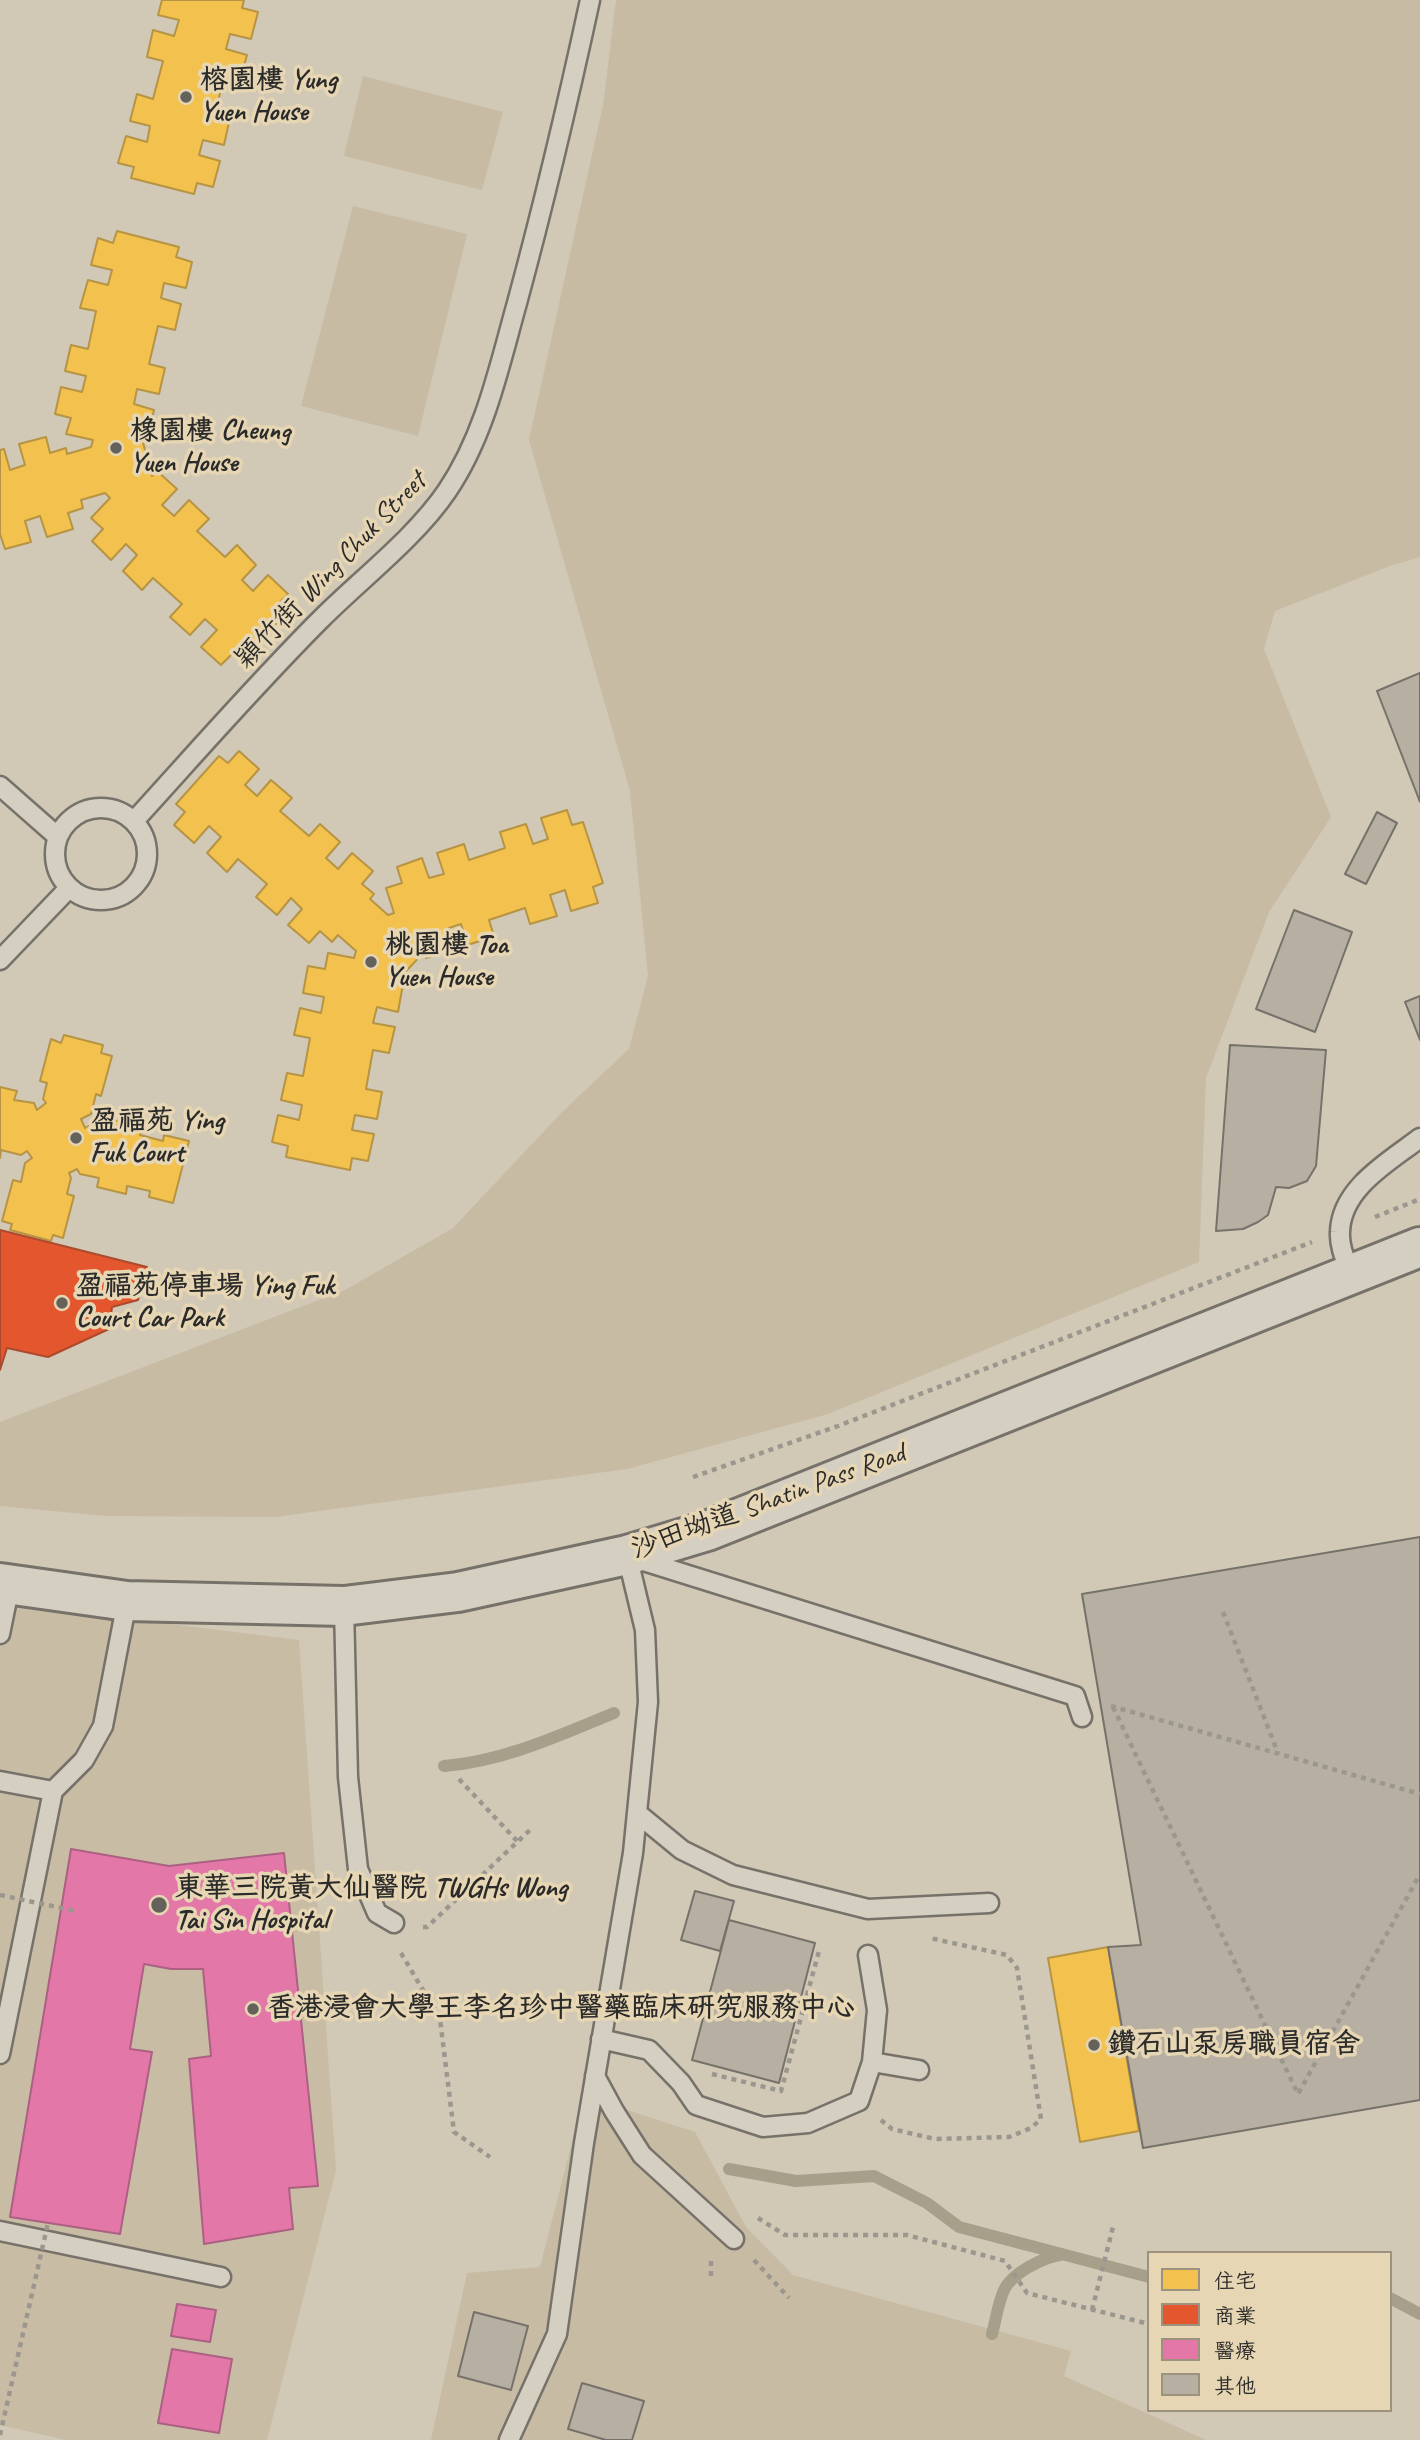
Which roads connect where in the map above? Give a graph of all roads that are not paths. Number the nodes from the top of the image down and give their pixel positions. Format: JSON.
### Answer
{"nodes":[{"id":1,"x":590,"y":0,"type":"edge"},
{"id":2,"x":0,"y":786,"type":"edge"},
{"id":3,"x":134,"y":821,"type":"junction"},
{"id":4,"x":58,"y":837,"type":"junction"},
{"id":5,"x":69,"y":888,"type":"junction"},
{"id":6,"x":0,"y":960,"type":"edge"},
{"id":7,"x":1420,"y":1138,"type":"edge"},
{"id":8,"x":1420,"y":1247,"type":"edge"},
{"id":9,"x":1351,"y":1274,"type":"junction"},
{"id":10,"x":627,"y":1555,"type":"junction"},
{"id":11,"x":5,"y":1584,"type":"edge"},
{"id":12,"x":127,"y":1601,"type":"junction"},
{"id":13,"x":344,"y":1606,"type":"junction"},
{"id":14,"x":0,"y":1634,"type":"edge"},
{"id":15,"x":1082,"y":1717,"type":"dead end"},
{"id":16,"x":0,"y":1781,"type":"edge"},
{"id":17,"x":53,"y":1791,"type":"junction"},
{"id":18,"x":637,"y":1813,"type":"junction"},
{"id":19,"x":989,"y":1903,"type":"dead end"},
{"id":20,"x":394,"y":1923,"type":"road end"},
{"id":21,"x":868,"y":1955,"type":"dead end"},
{"id":22,"x":601,"y":2039,"type":"junction"},
{"id":23,"x":0,"y":2054,"type":"edge"},
{"id":24,"x":872,"y":2062,"type":"junction"},
{"id":25,"x":919,"y":2070,"type":"dead end"},
{"id":26,"x":595,"y":2076,"type":"junction"},
{"id":27,"x":0,"y":2231,"type":"edge"},
{"id":28,"x":734,"y":2239,"type":"road end"},
{"id":29,"x":221,"y":2277,"type":"dead end"},
{"id":30,"x":509,"y":2440,"type":"edge"}],
"edges":[{"from":1,"to":3,"type":"lane","name":"穎竹街 Wing Chuk Street"},
{"from":2,"to":4,"type":"lane"},
{"from":3,"to":4,"type":"lane"},
{"from":3,"to":5,"type":"lane"},
{"from":4,"to":5,"type":"lane"},
{"from":5,"to":6,"type":"lane"},
{"from":7,"to":9,"type":"lane"},
{"from":8,"to":9,"type":"main road","name":"沙田坳道 Shatin Pass Road"},
{"from":9,"to":10,"type":"main road","name":"沙田坳道 Shatin Pass Road"},
{"from":10,"to":13,"type":"main road","name":"沙田坳道 Shatin Pass Road"},
{"from":10,"to":15,"type":"lane"},
{"from":10,"to":18,"type":"lane"},
{"from":11,"to":12,"type":"main road","name":"沙田坳道 Shatin Pass Road"},
{"from":11,"to":14,"type":"lane"},
{"from":12,"to":13,"type":"main road","name":"沙田坳道 Shatin Pass Road"},
{"from":12,"to":17,"type":"lane"},
{"from":13,"to":20,"type":"lane"},
{"from":16,"to":17,"type":"lane"},
{"from":17,"to":23,"type":"lane"},
{"from":18,"to":19,"type":"lane"},
{"from":18,"to":22,"type":"lane"},
{"from":21,"to":24,"type":"lane"},
{"from":22,"to":24,"type":"lane"},
{"from":22,"to":26,"type":"lane"},
{"from":24,"to":25,"type":"lane"},
{"from":26,"to":28,"type":"lane"},
{"from":26,"to":30,"type":"lane"},
{"from":27,"to":29,"type":"lane"}]}
